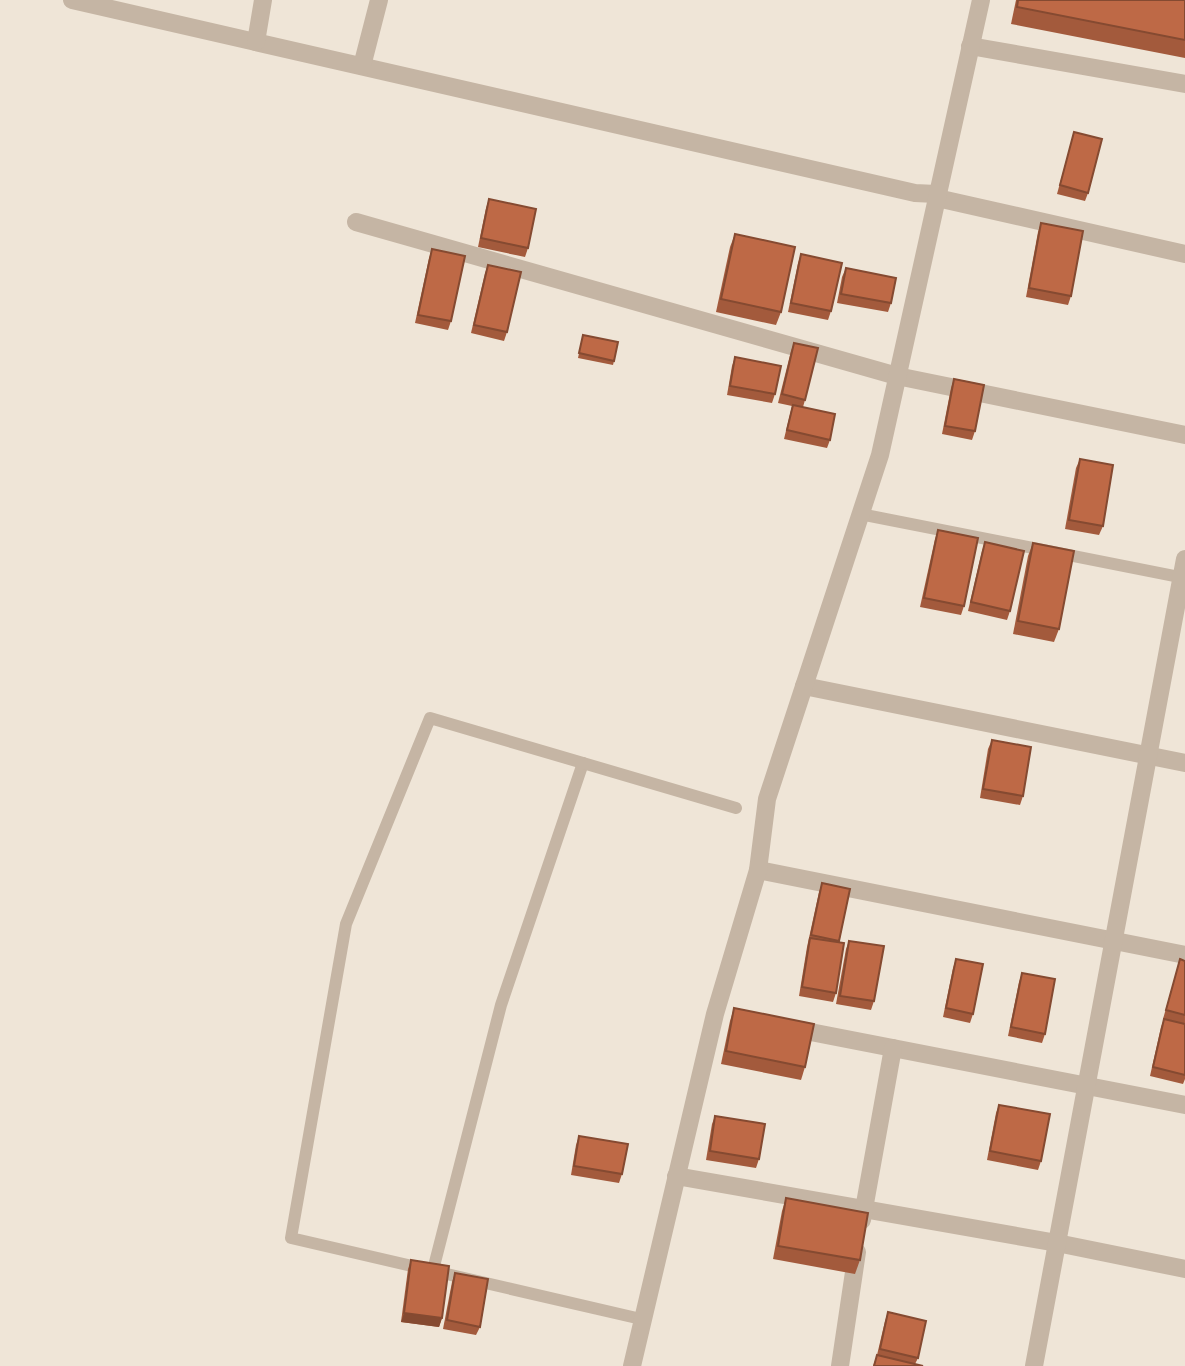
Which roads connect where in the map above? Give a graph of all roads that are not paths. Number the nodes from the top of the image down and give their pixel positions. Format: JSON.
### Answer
{"nodes":[{"id":1,"x":72,"y":0,"type":"edge"},
{"id":2,"x":263,"y":0,"type":"edge"},
{"id":3,"x":379,"y":0,"type":"edge"},
{"id":4,"x":981,"y":0,"type":"edge"},
{"id":5,"x":107,"y":4,"type":"edge"},
{"id":6,"x":256,"y":42,"type":"junction"},
{"id":7,"x":970,"y":46,"type":"junction"},
{"id":8,"x":362,"y":66,"type":"junction"},
{"id":9,"x":1185,"y":84,"type":"edge"},
{"id":10,"x":937,"y":198,"type":"junction"},
{"id":11,"x":356,"y":222,"type":"dead end"},
{"id":12,"x":1185,"y":254,"type":"edge"},
{"id":13,"x":897,"y":376,"type":"junction"},
{"id":14,"x":1185,"y":435,"type":"edge"},
{"id":15,"x":860,"y":514,"type":"junction"},
{"id":16,"x":1185,"y":559,"type":"edge"},
{"id":17,"x":1183,"y":578,"type":"edge"},
{"id":18,"x":804,"y":686,"type":"junction"},
{"id":19,"x":1148,"y":756,"type":"junction"},
{"id":20,"x":583,"y":763,"type":"junction"},
{"id":21,"x":1185,"y":763,"type":"edge"},
{"id":22,"x":736,"y":808,"type":"dead end"},
{"id":23,"x":758,"y":870,"type":"junction"},
{"id":24,"x":1113,"y":942,"type":"junction"},
{"id":25,"x":1185,"y":955,"type":"edge"},
{"id":26,"x":770,"y":1024,"type":"edge"},
{"id":27,"x":893,"y":1048,"type":"junction"},
{"id":28,"x":1087,"y":1086,"type":"junction"},
{"id":29,"x":1185,"y":1105,"type":"edge"},
{"id":30,"x":676,"y":1176,"type":"junction"},
{"id":31,"x":864,"y":1211,"type":"junction"},
{"id":32,"x":1057,"y":1243,"type":"junction"},
{"id":33,"x":1185,"y":1269,"type":"edge"},
{"id":34,"x":433,"y":1270,"type":"junction"},
{"id":35,"x":641,"y":1319,"type":"junction"},
{"id":36,"x":632,"y":1366,"type":"edge"},
{"id":37,"x":839,"y":1366,"type":"edge"},
{"id":38,"x":1034,"y":1366,"type":"edge"}],
"edges":[{"from":1,"to":5,"type":"street"},
{"from":2,"to":6,"type":"street"},
{"from":3,"to":8,"type":"street"},
{"from":4,"to":7,"type":"street"},
{"from":5,"to":6,"type":"street"},
{"from":6,"to":8,"type":"street"},
{"from":7,"to":9,"type":"street"},
{"from":7,"to":10,"type":"street"},
{"from":8,"to":10,"type":"street"},
{"from":10,"to":12,"type":"street"},
{"from":10,"to":13,"type":"street"},
{"from":11,"to":13,"type":"street"},
{"from":13,"to":14,"type":"street"},
{"from":13,"to":15,"type":"street"},
{"from":15,"to":17,"type":"lane"},
{"from":15,"to":18,"type":"street"},
{"from":16,"to":17,"type":"street"},
{"from":17,"to":19,"type":"street"},
{"from":18,"to":19,"type":"street"},
{"from":18,"to":23,"type":"street"},
{"from":19,"to":21,"type":"street"},
{"from":19,"to":24,"type":"street"},
{"from":20,"to":22,"type":"lane"},
{"from":20,"to":34,"type":"lane"},
{"from":20,"to":34,"type":"lane"},
{"from":23,"to":24,"type":"street"},
{"from":23,"to":30,"type":"street"},
{"from":24,"to":25,"type":"street"},
{"from":24,"to":28,"type":"street"},
{"from":26,"to":27,"type":"street"},
{"from":27,"to":28,"type":"street"},
{"from":27,"to":31,"type":"street"},
{"from":28,"to":29,"type":"street"},
{"from":28,"to":32,"type":"street"},
{"from":30,"to":31,"type":"street"},
{"from":30,"to":35,"type":"street"},
{"from":31,"to":32,"type":"street"},
{"from":31,"to":37,"type":"street"},
{"from":32,"to":33,"type":"street"},
{"from":32,"to":38,"type":"street"},
{"from":34,"to":35,"type":"lane"},
{"from":35,"to":36,"type":"street"}]}
